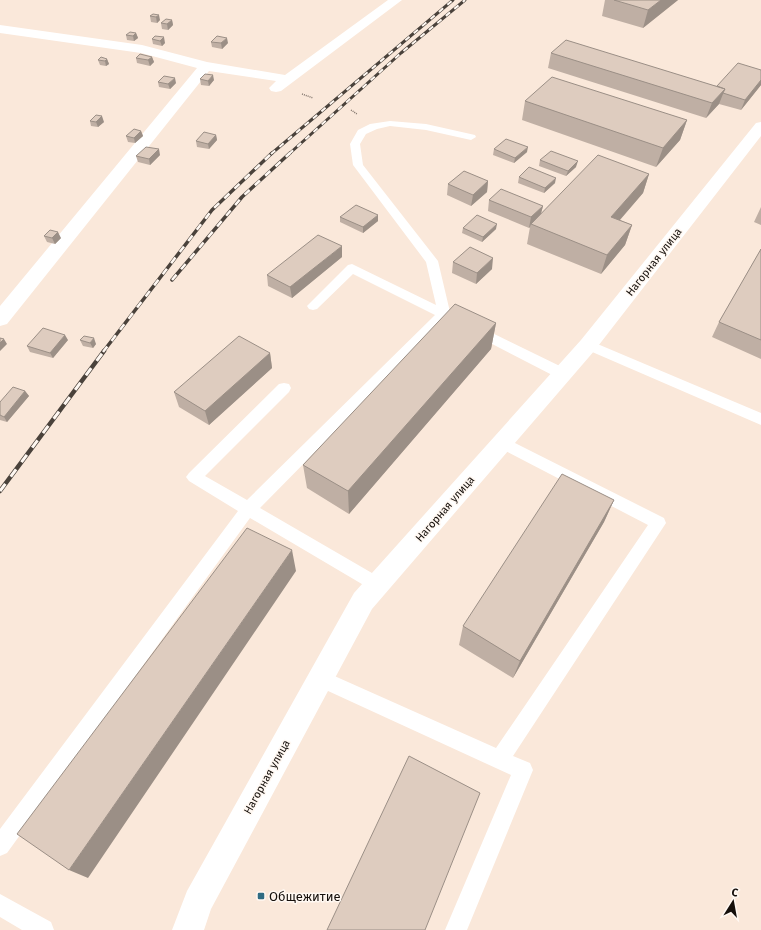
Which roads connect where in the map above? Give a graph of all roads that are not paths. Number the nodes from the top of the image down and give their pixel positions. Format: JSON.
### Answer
{"nodes":[{"id":1,"x":396,"y":0,"type":"edge"},
{"id":2,"x":0,"y":29,"type":"edge"},
{"id":3,"x":206,"y":66,"type":"junction"},
{"id":4,"x":287,"y":80,"type":"junction"},
{"id":5,"x":275,"y":88,"type":"dead end"},
{"id":6,"x":761,"y":126,"type":"edge"},
{"id":7,"x":471,"y":137,"type":"dead end"},
{"id":8,"x":313,"y":306,"type":"dead end"},
{"id":9,"x":0,"y":319,"type":"edge"},
{"id":10,"x":456,"y":320,"type":"junction"},
{"id":11,"x":588,"y":345,"type":"junction"},
{"id":12,"x":563,"y":374,"type":"junction"},
{"id":13,"x":284,"y":388,"type":"dead end"},
{"id":14,"x":761,"y":419,"type":"edge"},
{"id":15,"x":503,"y":442,"type":"junction"},
{"id":16,"x":248,"y":509,"type":"junction"},
{"id":17,"x":378,"y":585,"type":"junction"},
{"id":18,"x":321,"y":679,"type":"junction"},
{"id":19,"x":500,"y":759,"type":"junction"},
{"id":20,"x":0,"y":846,"type":"edge"},
{"id":21,"x":0,"y":905,"type":"edge"},
{"id":22,"x":43,"y":930,"type":"edge"},
{"id":23,"x":188,"y":930,"type":"edge"},
{"id":24,"x":456,"y":930,"type":"edge"}],
"edges":[{"from":1,"to":4,"type":"street"},
{"from":2,"to":3,"type":"street"},
{"from":3,"to":4,"type":"street"},
{"from":3,"to":9,"type":"street"},
{"from":4,"to":5,"type":"street"},
{"from":6,"to":11,"type":"street","name":"Нагорная улица"},
{"from":7,"to":10,"type":"lane"},
{"from":8,"to":10,"type":"lane"},
{"from":10,"to":12,"type":"lane"},
{"from":10,"to":16,"type":"lane"},
{"from":11,"to":12,"type":"street","name":"Нагорная улица"},
{"from":11,"to":14,"type":"lane"},
{"from":12,"to":15,"type":"street","name":"Нагорная улица"},
{"from":13,"to":16,"type":"lane"},
{"from":15,"to":17,"type":"street","name":"Нагорная улица"},
{"from":15,"to":19,"type":"lane"},
{"from":16,"to":17,"type":"lane"},
{"from":16,"to":20,"type":"lane"},
{"from":17,"to":18,"type":"street","name":"Нагорная улица"},
{"from":18,"to":19,"type":"lane"},
{"from":18,"to":23,"type":"street","name":"Нагорная улица"},
{"from":19,"to":24,"type":"lane"},
{"from":21,"to":22,"type":"lane"}]}
